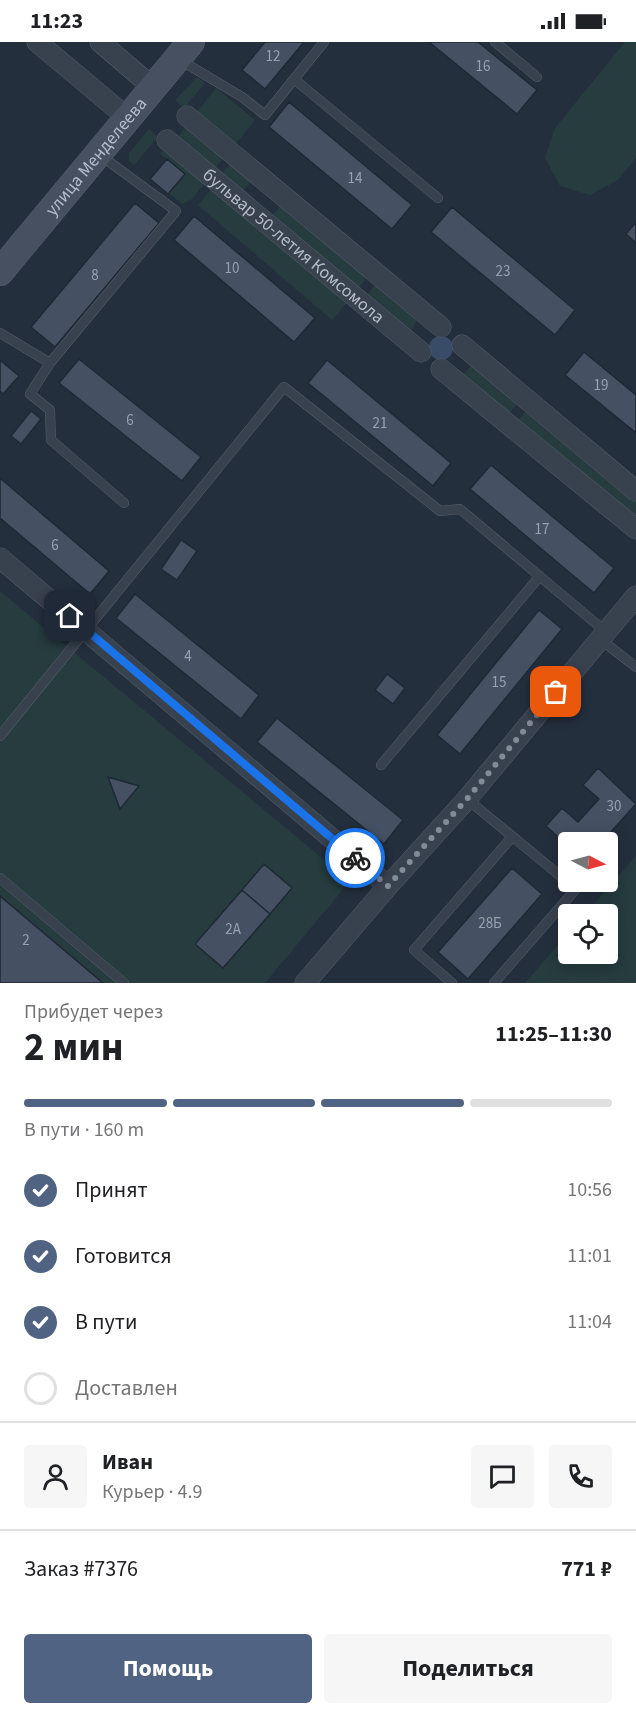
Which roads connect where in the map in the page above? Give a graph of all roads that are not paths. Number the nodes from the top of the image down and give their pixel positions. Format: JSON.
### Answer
{"nodes":[{"id":1,"x":37,"y":42,"type":"edge"},
{"id":2,"x":100,"y":42,"type":"edge"},
{"id":3,"x":324,"y":42,"type":"edge"},
{"id":4,"x":495,"y":42,"type":"edge"},
{"id":5,"x":184,"y":50,"type":"edge"},
{"id":6,"x":537,"y":77,"type":"dead end"},
{"id":7,"x":142,"y":78,"type":"dead end"},
{"id":8,"x":294,"y":79,"type":"junction"},
{"id":9,"x":117,"y":109,"type":"dead end"},
{"id":10,"x":187,"y":116,"type":"dead end"},
{"id":11,"x":167,"y":140,"type":"dead end"},
{"id":12,"x":98,"y":154,"type":"junction"},
{"id":13,"x":271,"y":187,"type":"junction"},
{"id":14,"x":438,"y":198,"type":"dead end"},
{"id":15,"x":251,"y":210,"type":"junction"},
{"id":16,"x":0,"y":272,"type":"edge"},
{"id":17,"x":441,"y":327,"type":"junction"},
{"id":18,"x":0,"y":333,"type":"edge"},
{"id":19,"x":462,"y":345,"type":"junction"},
{"id":20,"x":421,"y":352,"type":"junction"},
{"id":21,"x":50,"y":363,"type":"junction"},
{"id":22,"x":441,"y":369,"type":"junction"},
{"id":23,"x":636,"y":491,"type":"edge"},
{"id":24,"x":124,"y":503,"type":"dead end"},
{"id":25,"x":636,"y":529,"type":"edge"},
{"id":26,"x":0,"y":558,"type":"edge"},
{"id":27,"x":540,"y":576,"type":"junction"},
{"id":28,"x":636,"y":596,"type":"edge"},
{"id":29,"x":87,"y":630,"type":"junction"},
{"id":30,"x":603,"y":636,"type":"junction"},
{"id":31,"x":636,"y":667,"type":"edge"},
{"id":32,"x":0,"y":736,"type":"edge"},
{"id":33,"x":381,"y":765,"type":"dead end"},
{"id":34,"x":467,"y":799,"type":"junction"},
{"id":35,"x":512,"y":837,"type":"junction"},
{"id":36,"x":0,"y":878,"type":"edge"},
{"id":37,"x":388,"y":886,"type":"junction"},
{"id":38,"x":124,"y":983,"type":"edge"},
{"id":39,"x":305,"y":983,"type":"edge"},
{"id":40,"x":452,"y":983,"type":"edge"},
{"id":41,"x":494,"y":983,"type":"edge"}],
"edges":[{"from":1,"to":9,"type":"street"},
{"from":2,"to":7,"type":"street"},
{"from":3,"to":8,"type":"lane"},
{"from":4,"to":6,"type":"lane"},
{"from":5,"to":8,"type":"lane"},
{"from":5,"to":12,"type":"main road","name":"улица Менделеева"},
{"from":8,"to":14,"type":"lane"},
{"from":10,"to":13,"type":"street","name":"бульвар 50-летия Комсомола"},
{"from":11,"to":15,"type":"street","name":"бульвар 50-летия Комсомола"},
{"from":12,"to":16,"type":"main road","name":"улица Менделеева"},
{"from":12,"to":21,"type":"lane"},
{"from":13,"to":15,"type":"street"},
{"from":13,"to":17,"type":"street","name":"бульвар 50-летия Комсомола"},
{"from":15,"to":20,"type":"street","name":"бульвар 50-летия Комсомола"},
{"from":17,"to":19,"type":"street","name":"бульвар 50-летия Комсомола"},
{"from":17,"to":20,"type":"street"},
{"from":18,"to":21,"type":"lane"},
{"from":19,"to":22,"type":"street"},
{"from":19,"to":23,"type":"street","name":"бульвар 50-летия Комсомола"},
{"from":20,"to":22,"type":"street","name":"бульвар 50-летия Комсомола"},
{"from":21,"to":24,"type":"lane"},
{"from":22,"to":25,"type":"street","name":"бульвар 50-летия Комсомола"},
{"from":26,"to":29,"type":"street"},
{"from":27,"to":29,"type":"lane"},
{"from":27,"to":30,"type":"lane"},
{"from":27,"to":33,"type":"lane"},
{"from":28,"to":30,"type":"street"},
{"from":29,"to":32,"type":"lane"},
{"from":29,"to":37,"type":"street"},
{"from":30,"to":31,"type":"lane"},
{"from":30,"to":34,"type":"street"},
{"from":34,"to":35,"type":"lane"},
{"from":34,"to":37,"type":"street"},
{"from":35,"to":40,"type":"lane"},
{"from":35,"to":41,"type":"lane"},
{"from":36,"to":38,"type":"lane"},
{"from":37,"to":39,"type":"street"}]}
